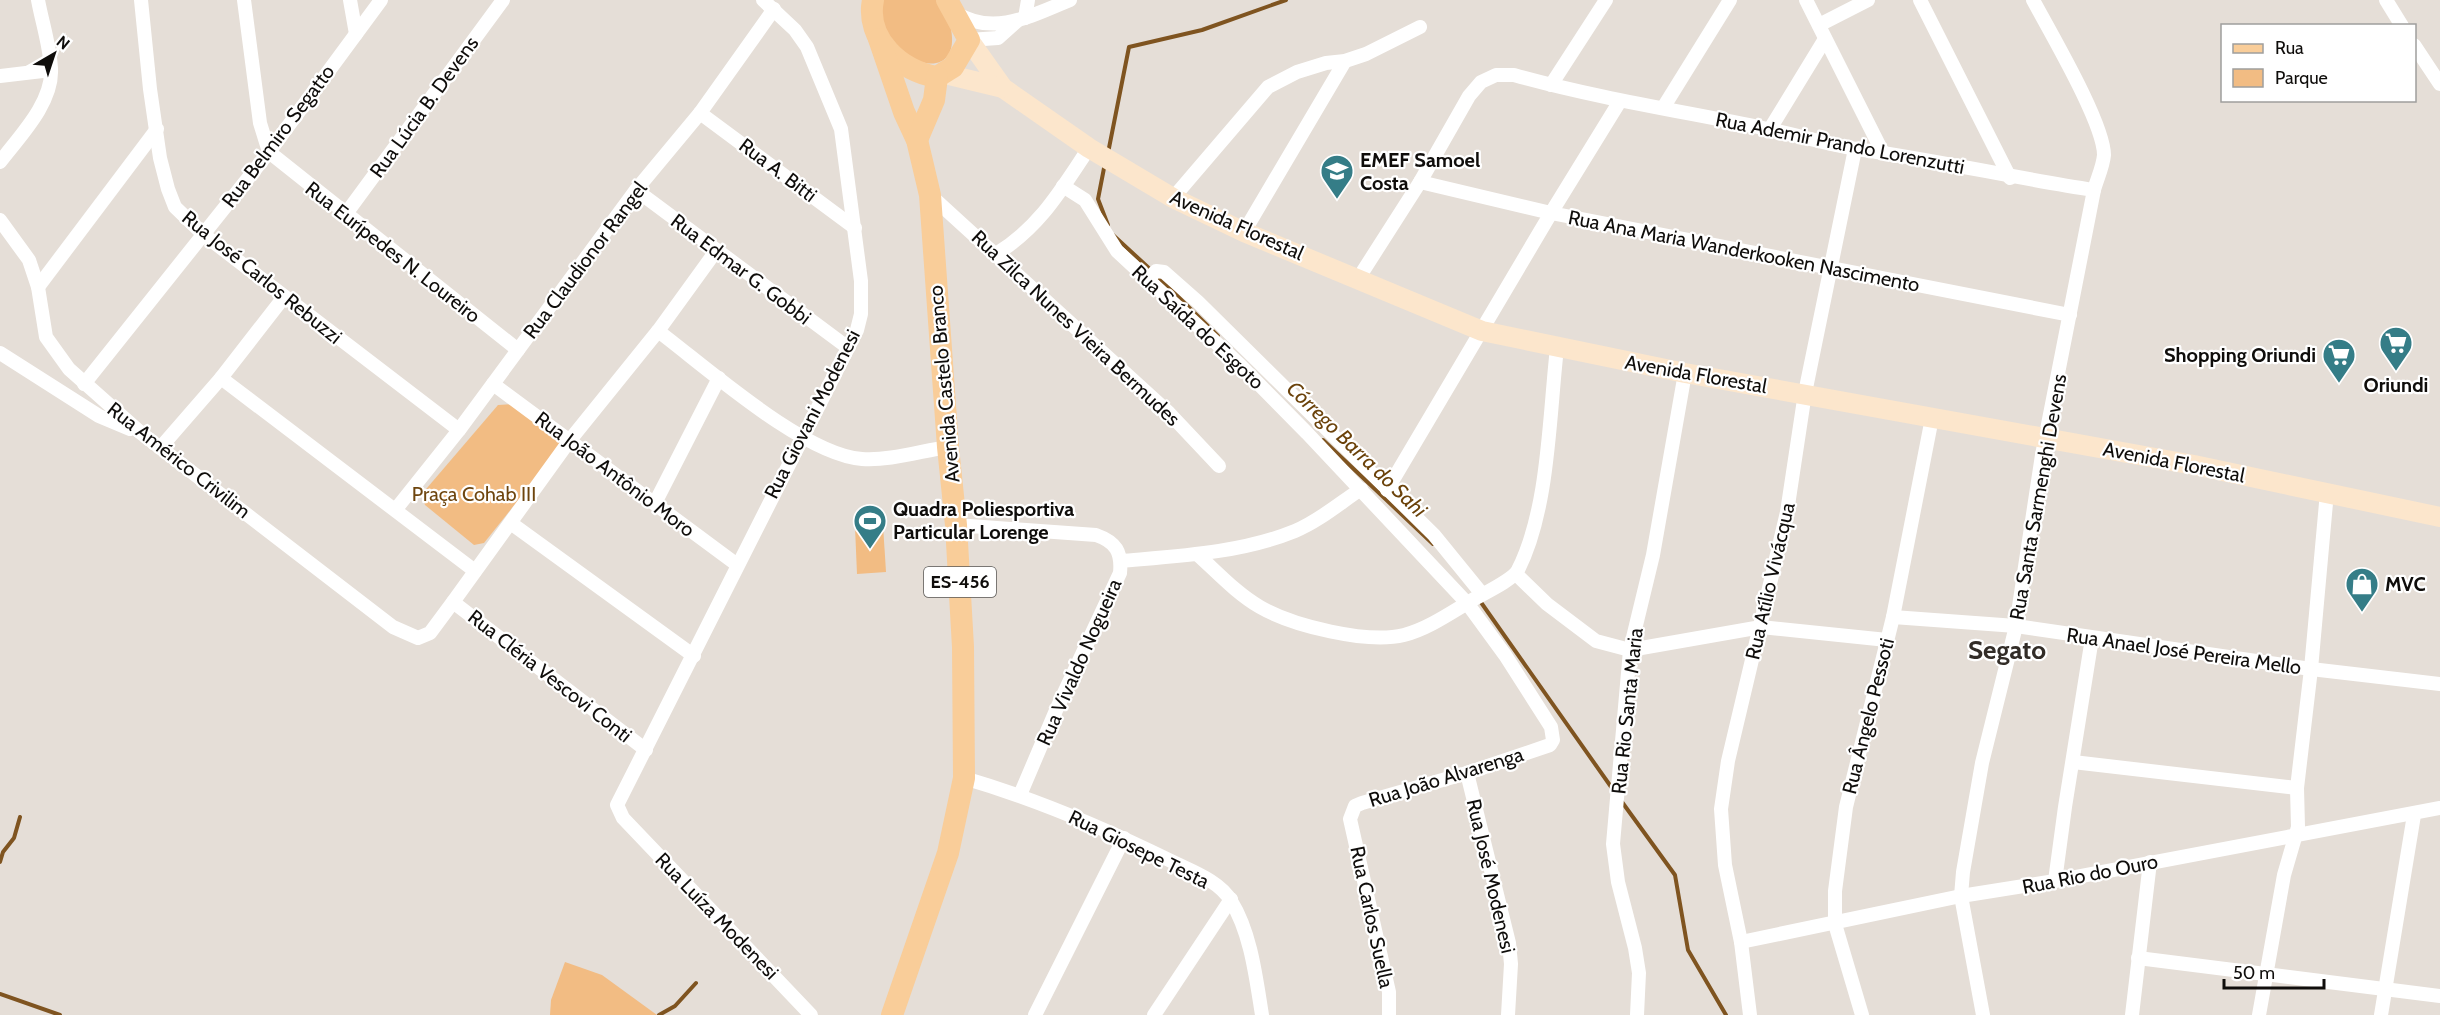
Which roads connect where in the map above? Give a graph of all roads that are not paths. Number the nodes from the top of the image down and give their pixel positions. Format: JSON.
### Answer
{"nodes":[{"id":1,"x":38,"y":0,"type":"edge"},
{"id":2,"x":141,"y":0,"type":"edge"},
{"id":3,"x":243,"y":0,"type":"edge"},
{"id":4,"x":350,"y":0,"type":"edge"},
{"id":5,"x":381,"y":0,"type":"edge"},
{"id":6,"x":503,"y":0,"type":"edge"},
{"id":7,"x":856,"y":0,"type":"edge"},
{"id":8,"x":873,"y":0,"type":"edge"},
{"id":9,"x":1028,"y":0,"type":"edge"},
{"id":10,"x":1070,"y":0,"type":"edge"},
{"id":11,"x":1606,"y":0,"type":"edge"},
{"id":12,"x":1730,"y":0,"type":"edge"},
{"id":13,"x":1806,"y":0,"type":"edge"},
{"id":14,"x":1868,"y":0,"type":"edge"},
{"id":15,"x":1920,"y":0,"type":"edge"},
{"id":16,"x":2033,"y":0,"type":"edge"},
{"id":17,"x":2386,"y":0,"type":"edge"},
{"id":18,"x":768,"y":4,"type":"edge"},
{"id":19,"x":951,"y":6,"type":"edge"},
{"id":20,"x":1021,"y":20,"type":"junction"},
{"id":21,"x":2401,"y":24,"type":"edge"},
{"id":22,"x":1819,"y":25,"type":"junction"},
{"id":23,"x":1420,"y":27,"type":"dead end"},
{"id":24,"x":876,"y":31,"type":"junction"},
{"id":25,"x":356,"y":33,"type":"junction"},
{"id":26,"x":1825,"y":39,"type":"junction"},
{"id":27,"x":969,"y":40,"type":"junction"},
{"id":28,"x":2416,"y":47,"type":"edge"},
{"id":29,"x":1346,"y":61,"type":"junction"},
{"id":30,"x":51,"y":70,"type":"junction"},
{"id":31,"x":941,"y":75,"type":"junction"},
{"id":32,"x":0,"y":76,"type":"edge"},
{"id":33,"x":2440,"y":84,"type":"edge"},
{"id":34,"x":1551,"y":85,"type":"junction"},
{"id":35,"x":1003,"y":88,"type":"junction"},
{"id":36,"x":1620,"y":101,"type":"junction"},
{"id":37,"x":1664,"y":108,"type":"junction"},
{"id":38,"x":700,"y":113,"type":"junction"},
{"id":39,"x":156,"y":129,"type":"junction"},
{"id":40,"x":1770,"y":129,"type":"junction"},
{"id":41,"x":918,"y":140,"type":"junction"},
{"id":42,"x":1089,"y":148,"type":"junction"},
{"id":43,"x":1856,"y":149,"type":"junction"},
{"id":44,"x":1882,"y":151,"type":"junction"},
{"id":45,"x":269,"y":152,"type":"junction"},
{"id":46,"x":0,"y":162,"type":"edge"},
{"id":47,"x":2010,"y":178,"type":"junction"},
{"id":48,"x":1420,"y":182,"type":"junction"},
{"id":49,"x":1063,"y":186,"type":"junction"},
{"id":50,"x":636,"y":190,"type":"junction"},
{"id":51,"x":2094,"y":190,"type":"junction"},
{"id":52,"x":930,"y":195,"type":"junction"},
{"id":53,"x":1173,"y":198,"type":"junction"},
{"id":54,"x":1551,"y":213,"type":"junction"},
{"id":55,"x":345,"y":215,"type":"junction"},
{"id":56,"x":0,"y":220,"type":"edge"},
{"id":57,"x":855,"y":228,"type":"junction"},
{"id":58,"x":1244,"y":232,"type":"junction"},
{"id":59,"x":202,"y":234,"type":"junction"},
{"id":60,"x":716,"y":251,"type":"junction"},
{"id":61,"x":996,"y":254,"type":"junction"},
{"id":62,"x":1831,"y":268,"type":"junction"},
{"id":63,"x":1148,"y":279,"type":"junction"},
{"id":64,"x":1358,"y":279,"type":"junction"},
{"id":65,"x":38,"y":287,"type":"junction"},
{"id":66,"x":284,"y":297,"type":"junction"},
{"id":67,"x":2070,"y":315,"type":"junction"},
{"id":68,"x":658,"y":331,"type":"junction"},
{"id":69,"x":1482,"y":331,"type":"junction"},
{"id":70,"x":847,"y":347,"type":"junction"},
{"id":71,"x":1557,"y":348,"type":"junction"},
{"id":72,"x":518,"y":350,"type":"junction"},
{"id":73,"x":0,"y":353,"type":"edge"},
{"id":74,"x":1685,"y":373,"type":"junction"},
{"id":75,"x":221,"y":378,"type":"junction"},
{"id":76,"x":719,"y":378,"type":"junction"},
{"id":77,"x":84,"y":384,"type":"junction"},
{"id":78,"x":493,"y":384,"type":"junction"},
{"id":79,"x":1805,"y":393,"type":"junction"},
{"id":80,"x":1932,"y":417,"type":"junction"},
{"id":81,"x":459,"y":430,"type":"junction"},
{"id":82,"x":141,"y":433,"type":"junction"},
{"id":83,"x":800,"y":437,"type":"junction"},
{"id":84,"x":2046,"y":437,"type":"junction"},
{"id":85,"x":570,"y":440,"type":"junction"},
{"id":86,"x":161,"y":447,"type":"junction"},
{"id":87,"x":948,"y":447,"type":"junction"},
{"id":88,"x":1219,"y":466,"type":"dead end"},
{"id":89,"x":1362,"y":489,"type":"junction"},
{"id":90,"x":1388,"y":489,"type":"junction"},
{"id":91,"x":2327,"y":492,"type":"junction"},
{"id":92,"x":655,"y":503,"type":"junction"},
{"id":93,"x":396,"y":509,"type":"junction"},
{"id":94,"x":2440,"y":517,"type":"edge"},
{"id":95,"x":512,"y":524,"type":"junction"},
{"id":96,"x":956,"y":525,"type":"junction"},
{"id":97,"x":1197,"y":554,"type":"junction"},
{"id":98,"x":1121,"y":561,"type":"junction"},
{"id":99,"x":736,"y":564,"type":"junction"},
{"id":100,"x":475,"y":571,"type":"junction"},
{"id":101,"x":1516,"y":574,"type":"junction"},
{"id":102,"x":1482,"y":594,"type":"junction"},
{"id":103,"x":453,"y":602,"type":"junction"},
{"id":104,"x":1467,"y":603,"type":"junction"},
{"id":105,"x":1893,"y":617,"type":"junction"},
{"id":106,"x":2016,"y":626,"type":"junction"},
{"id":107,"x":1761,"y":627,"type":"junction"},
{"id":108,"x":2092,"y":638,"type":"junction"},
{"id":109,"x":1887,"y":640,"type":"junction"},
{"id":110,"x":1630,"y":650,"type":"junction"},
{"id":111,"x":694,"y":656,"type":"junction"},
{"id":112,"x":2311,"y":669,"type":"junction"},
{"id":113,"x":2440,"y":684,"type":"edge"},
{"id":114,"x":1550,"y":745,"type":"joint"},
{"id":115,"x":646,"y":750,"type":"junction"},
{"id":116,"x":2073,"y":762,"type":"junction"},
{"id":117,"x":1467,"y":773,"type":"junction"},
{"id":118,"x":964,"y":778,"type":"junction"},
{"id":119,"x":2297,"y":788,"type":"junction"},
{"id":120,"x":1020,"y":795,"type":"junction"},
{"id":121,"x":2440,"y":808,"type":"edge"},
{"id":122,"x":2414,"y":815,"type":"junction"},
{"id":123,"x":623,"y":818,"type":"joint"},
{"id":124,"x":1350,"y":819,"type":"joint"},
{"id":125,"x":2295,"y":836,"type":"junction"},
{"id":126,"x":1124,"y":838,"type":"junction"},
{"id":127,"x":2150,"y":862,"type":"junction"},
{"id":128,"x":2055,"y":881,"type":"junction"},
{"id":129,"x":1961,"y":896,"type":"junction"},
{"id":130,"x":1231,"y":899,"type":"junction"},
{"id":131,"x":1835,"y":924,"type":"junction"},
{"id":132,"x":1741,"y":942,"type":"junction"},
{"id":133,"x":2138,"y":958,"type":"junction"},
{"id":134,"x":2265,"y":973,"type":"junction"},
{"id":135,"x":2384,"y":989,"type":"junction"},
{"id":136,"x":2440,"y":996,"type":"edge"},
{"id":137,"x":1508,"y":1014,"type":"edge"},
{"id":138,"x":811,"y":1015,"type":"edge"},
{"id":139,"x":892,"y":1015,"type":"edge"},
{"id":140,"x":1035,"y":1015,"type":"edge"},
{"id":141,"x":1154,"y":1015,"type":"edge"},
{"id":142,"x":1262,"y":1015,"type":"edge"},
{"id":143,"x":1389,"y":1015,"type":"edge"},
{"id":144,"x":1523,"y":1015,"type":"edge"},
{"id":145,"x":1637,"y":1015,"type":"edge"},
{"id":146,"x":1750,"y":1015,"type":"edge"},
{"id":147,"x":1862,"y":1015,"type":"edge"},
{"id":148,"x":1983,"y":1015,"type":"edge"},
{"id":149,"x":2132,"y":1015,"type":"edge"},
{"id":150,"x":2259,"y":1015,"type":"edge"},
{"id":151,"x":2381,"y":1015,"type":"edge"}],
"edges":[{"from":1,"to":30,"type":"street"},
{"from":2,"to":39,"type":"street","name":"Rua José Carlos Rebuzzi"},
{"from":3,"to":45,"type":"street"},
{"from":4,"to":25,"type":"street"},
{"from":5,"to":25,"type":"street","name":"Rua Belmiro Segatto"},
{"from":6,"to":55,"type":"street","name":"Rua Lúcia B. Devens"},
{"from":7,"to":24,"type":"main road","name":"Avenida Castelo Branco"},
{"from":8,"to":24,"type":"main road"},
{"from":9,"to":20,"type":"street"},
{"from":10,"to":20,"type":"street"},
{"from":11,"to":34,"type":"street"},
{"from":12,"to":37,"type":"street"},
{"from":13,"to":22,"type":"street"},
{"from":14,"to":22,"type":"street"},
{"from":15,"to":47,"type":"street"},
{"from":16,"to":51,"type":"street"},
{"from":17,"to":21,"type":"street"},
{"from":18,"to":38,"type":"street","name":"Rua Claudionor Rangel"},
{"from":18,"to":57,"type":"street","name":"Rua Giovani Modenesi"},
{"from":19,"to":20,"type":"street"},
{"from":19,"to":27,"type":"main road"},
{"from":20,"to":27,"type":"street"},
{"from":22,"to":26,"type":"street"},
{"from":23,"to":29,"type":"street"},
{"from":24,"to":31,"type":"main road"},
{"from":24,"to":41,"type":"main road","name":"Avenida Castelo Branco"},
{"from":25,"to":45,"type":"street","name":"Rua Belmiro Segatto"},
{"from":26,"to":40,"type":"street"},
{"from":26,"to":44,"type":"street"},
{"from":27,"to":31,"type":"main road"},
{"from":27,"to":35,"type":"main road","name":"Avenida Florestal"},
{"from":28,"to":33,"type":"street"},
{"from":29,"to":53,"type":"street"},
{"from":29,"to":58,"type":"street"},
{"from":30,"to":32,"type":"street"},
{"from":30,"to":46,"type":"street"},
{"from":31,"to":35,"type":"main road","name":"Avenida Florestal"},
{"from":31,"to":41,"type":"main road"},
{"from":34,"to":36,"type":"street","name":"Rua Ademir Prando Lorenzutti"},
{"from":34,"to":48,"type":"street","name":"Rua Ademir Prando Lorenzutti"},
{"from":35,"to":42,"type":"main road","name":"Avenida Florestal"},
{"from":36,"to":37,"type":"street","name":"Rua Ademir Prando Lorenzutti"},
{"from":36,"to":54,"type":"street"},
{"from":37,"to":40,"type":"street","name":"Rua Ademir Prando Lorenzutti"},
{"from":38,"to":50,"type":"street","name":"Rua Claudionor Rangel"},
{"from":38,"to":57,"type":"street","name":"Rua A. Bitti"},
{"from":39,"to":59,"type":"street","name":"Rua José Carlos Rebuzzi"},
{"from":39,"to":65,"type":"street"},
{"from":40,"to":43,"type":"street","name":"Rua Ademir Prando Lorenzutti"},
{"from":41,"to":52,"type":"main road","name":"Avenida Castelo Branco","number":"ES-456"},
{"from":42,"to":49,"type":"street"},
{"from":42,"to":53,"type":"main road","name":"Avenida Florestal"},
{"from":43,"to":44,"type":"street","name":"Rua Ademir Prando Lorenzutti"},
{"from":43,"to":62,"type":"street","name":"Rua Atílio Vivácqua"},
{"from":44,"to":47,"type":"street","name":"Rua Ademir Prando Lorenzutti"},
{"from":45,"to":55,"type":"street","name":"Rua Eurípedes N. Loureiro"},
{"from":45,"to":59,"type":"street","name":"Rua Belmiro Segatto"},
{"from":47,"to":51,"type":"street","name":"Rua Ademir Prando Lorenzutti"},
{"from":48,"to":54,"type":"street","name":"Rua Ana Maria Wanderkooken Nascimento"},
{"from":48,"to":64,"type":"street","name":"Rua Ademir Prando Lorenzutti"},
{"from":49,"to":61,"type":"street"},
{"from":49,"to":63,"type":"street","name":"Rua Saída do Esgoto"},
{"from":50,"to":60,"type":"street","name":"Rua Edmar G. Gobbi"},
{"from":50,"to":72,"type":"street","name":"Rua Claudionor Rangel"},
{"from":51,"to":67,"type":"street","name":"Rua Santa Sarmenghi Devens"},
{"from":52,"to":61,"type":"street","name":"Rua Zilca Nunes Vieira Bermudes"},
{"from":52,"to":87,"type":"main road","name":"Avenida Castelo Branco","number":"ES-456"},
{"from":53,"to":58,"type":"main road","name":"Avenida Florestal"},
{"from":54,"to":62,"type":"street","name":"Rua Ana Maria Wanderkooken Nascimento"},
{"from":54,"to":69,"type":"street"},
{"from":55,"to":72,"type":"street","name":"Rua Eurípedes N. Loureiro"},
{"from":56,"to":65,"type":"street","name":"Rua Américo Crivilim"},
{"from":57,"to":70,"type":"street","name":"Rua Giovani Modenesi"},
{"from":58,"to":64,"type":"main road","name":"Avenida Florestal"},
{"from":59,"to":66,"type":"street","name":"Rua José Carlos Rebuzzi"},
{"from":59,"to":77,"type":"street","name":"Rua Belmiro Segatto"},
{"from":60,"to":68,"type":"street"},
{"from":60,"to":70,"type":"street","name":"Rua Edmar G. Gobbi"},
{"from":61,"to":88,"type":"street","name":"Rua Zilca Nunes Vieira Bermudes"},
{"from":62,"to":67,"type":"street","name":"Rua Ana Maria Wanderkooken Nascimento"},
{"from":62,"to":79,"type":"street","name":"Rua Atílio Vivácqua"},
{"from":63,"to":89,"type":"street","name":"Rua Saída do Esgoto"},
{"from":63,"to":90,"type":"street"},
{"from":64,"to":69,"type":"main road","name":"Avenida Florestal"},
{"from":65,"to":77,"type":"street","name":"Rua Américo Crivilim"},
{"from":66,"to":75,"type":"street"},
{"from":66,"to":81,"type":"street","name":"Rua José Carlos Rebuzzi"},
{"from":67,"to":84,"type":"street","name":"Rua Santa Sarmenghi Devens"},
{"from":68,"to":76,"type":"street"},
{"from":68,"to":85,"type":"street"},
{"from":69,"to":71,"type":"main road","name":"Avenida Florestal"},
{"from":69,"to":90,"type":"street"},
{"from":70,"to":83,"type":"street","name":"Rua Giovani Modenesi"},
{"from":71,"to":74,"type":"main road","name":"Avenida Florestal"},
{"from":71,"to":101,"type":"street"},
{"from":72,"to":78,"type":"street","name":"Rua Claudionor Rangel"},
{"from":73,"to":82,"type":"street"},
{"from":74,"to":79,"type":"main road","name":"Avenida Florestal"},
{"from":74,"to":110,"type":"street","name":"Rua Rio Santa Maria"},
{"from":75,"to":86,"type":"street"},
{"from":75,"to":93,"type":"street"},
{"from":76,"to":83,"type":"street"},
{"from":76,"to":92,"type":"street"},
{"from":77,"to":82,"type":"street","name":"Rua Américo Crivilim"},
{"from":78,"to":81,"type":"street","name":"Rua Claudionor Rangel"},
{"from":78,"to":85,"type":"street","name":"Rua João Antônio Moro"},
{"from":79,"to":80,"type":"main road","name":"Avenida Florestal"},
{"from":79,"to":107,"type":"street","name":"Rua Atílio Vivácqua"},
{"from":80,"to":84,"type":"main road","name":"Avenida Florestal"},
{"from":80,"to":105,"type":"street","name":"Rua Ângelo Pessoti"},
{"from":81,"to":93,"type":"street","name":"Rua Claudionor Rangel"},
{"from":82,"to":86,"type":"street","name":"Rua Américo Crivilim"},
{"from":83,"to":87,"type":"street"},
{"from":83,"to":99,"type":"street","name":"Rua Giovani Modenesi"},
{"from":84,"to":91,"type":"main road","name":"Avenida Florestal"},
{"from":84,"to":106,"type":"street","name":"Rua Santa Sarmenghi Devens"},
{"from":85,"to":92,"type":"street","name":"Rua João Antônio Moro"},
{"from":85,"to":95,"type":"street"},
{"from":86,"to":103,"type":"street","name":"Rua Américo Crivilim"},
{"from":87,"to":96,"type":"main road","name":"Avenida Castelo Branco","number":"ES-456"},
{"from":89,"to":97,"type":"street"},
{"from":89,"to":104,"type":"street","name":"Rua Saída do Esgoto"},
{"from":90,"to":102,"type":"street"},
{"from":91,"to":94,"type":"main road","name":"Avenida Florestal"},
{"from":91,"to":112,"type":"street"},
{"from":92,"to":99,"type":"street","name":"Rua João Antônio Moro"},
{"from":93,"to":100,"type":"street"},
{"from":95,"to":100,"type":"street"},
{"from":95,"to":111,"type":"street"},
{"from":96,"to":98,"type":"street","name":"Rua Vivaldo Nogueira"},
{"from":96,"to":118,"type":"main road","name":"Avenida Castelo Branco","number":"ES-456"},
{"from":97,"to":98,"type":"street"},
{"from":97,"to":104,"type":"street"},
{"from":98,"to":120,"type":"street","name":"Rua Vivaldo Nogueira"},
{"from":99,"to":111,"type":"street","name":"Rua Giovani Modenesi"},
{"from":100,"to":103,"type":"street"},
{"from":101,"to":102,"type":"street"},
{"from":101,"to":110,"type":"street"},
{"from":102,"to":104,"type":"street"},
{"from":103,"to":115,"type":"street","name":"Rua Cléria Vescovi Conti"},
{"from":104,"to":114,"type":"street","name":"Rua Saída do Esgoto"},
{"from":105,"to":106,"type":"street","name":"Rua Anael José Pereira Mello"},
{"from":105,"to":109,"type":"street","name":"Rua Ângelo Pessoti"},
{"from":106,"to":108,"type":"street","name":"Rua Anael José Pereira Mello"},
{"from":106,"to":129,"type":"street","name":"Rua Santa Sarmenghi Devens"},
{"from":107,"to":109,"type":"street"},
{"from":107,"to":110,"type":"street"},
{"from":107,"to":132,"type":"street","name":"Rua Atílio Vivácqua"},
{"from":108,"to":112,"type":"street","name":"Rua Anael José Pereira Mello"},
{"from":108,"to":116,"type":"street"},
{"from":109,"to":131,"type":"street","name":"Rua Ângelo Pessoti"},
{"from":110,"to":145,"type":"street","name":"Rua Rio Santa Maria"},
{"from":111,"to":115,"type":"street","name":"Rua Giovani Modenesi"},
{"from":112,"to":113,"type":"street","name":"Rua Anael José Pereira Mello"},
{"from":112,"to":119,"type":"street"},
{"from":114,"to":117,"type":"street","name":"Rua João Alvarenga"},
{"from":115,"to":123,"type":"street","name":"Rua Giovani Modenesi"},
{"from":116,"to":119,"type":"street"},
{"from":116,"to":128,"type":"street"},
{"from":117,"to":124,"type":"street","name":"Rua João Alvarenga"},
{"from":117,"to":137,"type":"street","name":"Rua José Modenesi"},
{"from":118,"to":120,"type":"street","name":"Rua Giosepe Testa"},
{"from":118,"to":139,"type":"main road","name":"Avenida Castelo Branco","number":"ES-456"},
{"from":119,"to":125,"type":"street"},
{"from":120,"to":126,"type":"street","name":"Rua Giosepe Testa"},
{"from":121,"to":122,"type":"street","name":"Rua Rio do Ouro"},
{"from":122,"to":125,"type":"street","name":"Rua Rio do Ouro"},
{"from":122,"to":135,"type":"street"},
{"from":123,"to":138,"type":"street","name":"Rua Luíza Modenesi"},
{"from":124,"to":143,"type":"street","name":"Rua Carlos Suella"},
{"from":125,"to":127,"type":"street","name":"Rua Rio do Ouro"},
{"from":125,"to":134,"type":"street"},
{"from":126,"to":130,"type":"street","name":"Rua Giosepe Testa"},
{"from":126,"to":140,"type":"street"},
{"from":127,"to":128,"type":"street","name":"Rua Rio do Ouro"},
{"from":127,"to":133,"type":"street"},
{"from":128,"to":129,"type":"street","name":"Rua Rio do Ouro"},
{"from":129,"to":131,"type":"street","name":"Rua Rio do Ouro"},
{"from":129,"to":148,"type":"street","name":"Rua Santa Sarmenghi Devens"},
{"from":130,"to":141,"type":"street"},
{"from":130,"to":142,"type":"street","name":"Rua Giosepe Testa"},
{"from":131,"to":132,"type":"street","name":"Rua Rio do Ouro"},
{"from":131,"to":147,"type":"street","name":"Rua Ângelo Pessoti"},
{"from":132,"to":146,"type":"street","name":"Rua Atílio Vivácqua"},
{"from":133,"to":134,"type":"street"},
{"from":133,"to":149,"type":"street"},
{"from":134,"to":135,"type":"street"},
{"from":134,"to":150,"type":"street"},
{"from":135,"to":136,"type":"street"},
{"from":135,"to":151,"type":"street"},
{"from":137,"to":144,"type":"street"}]}
